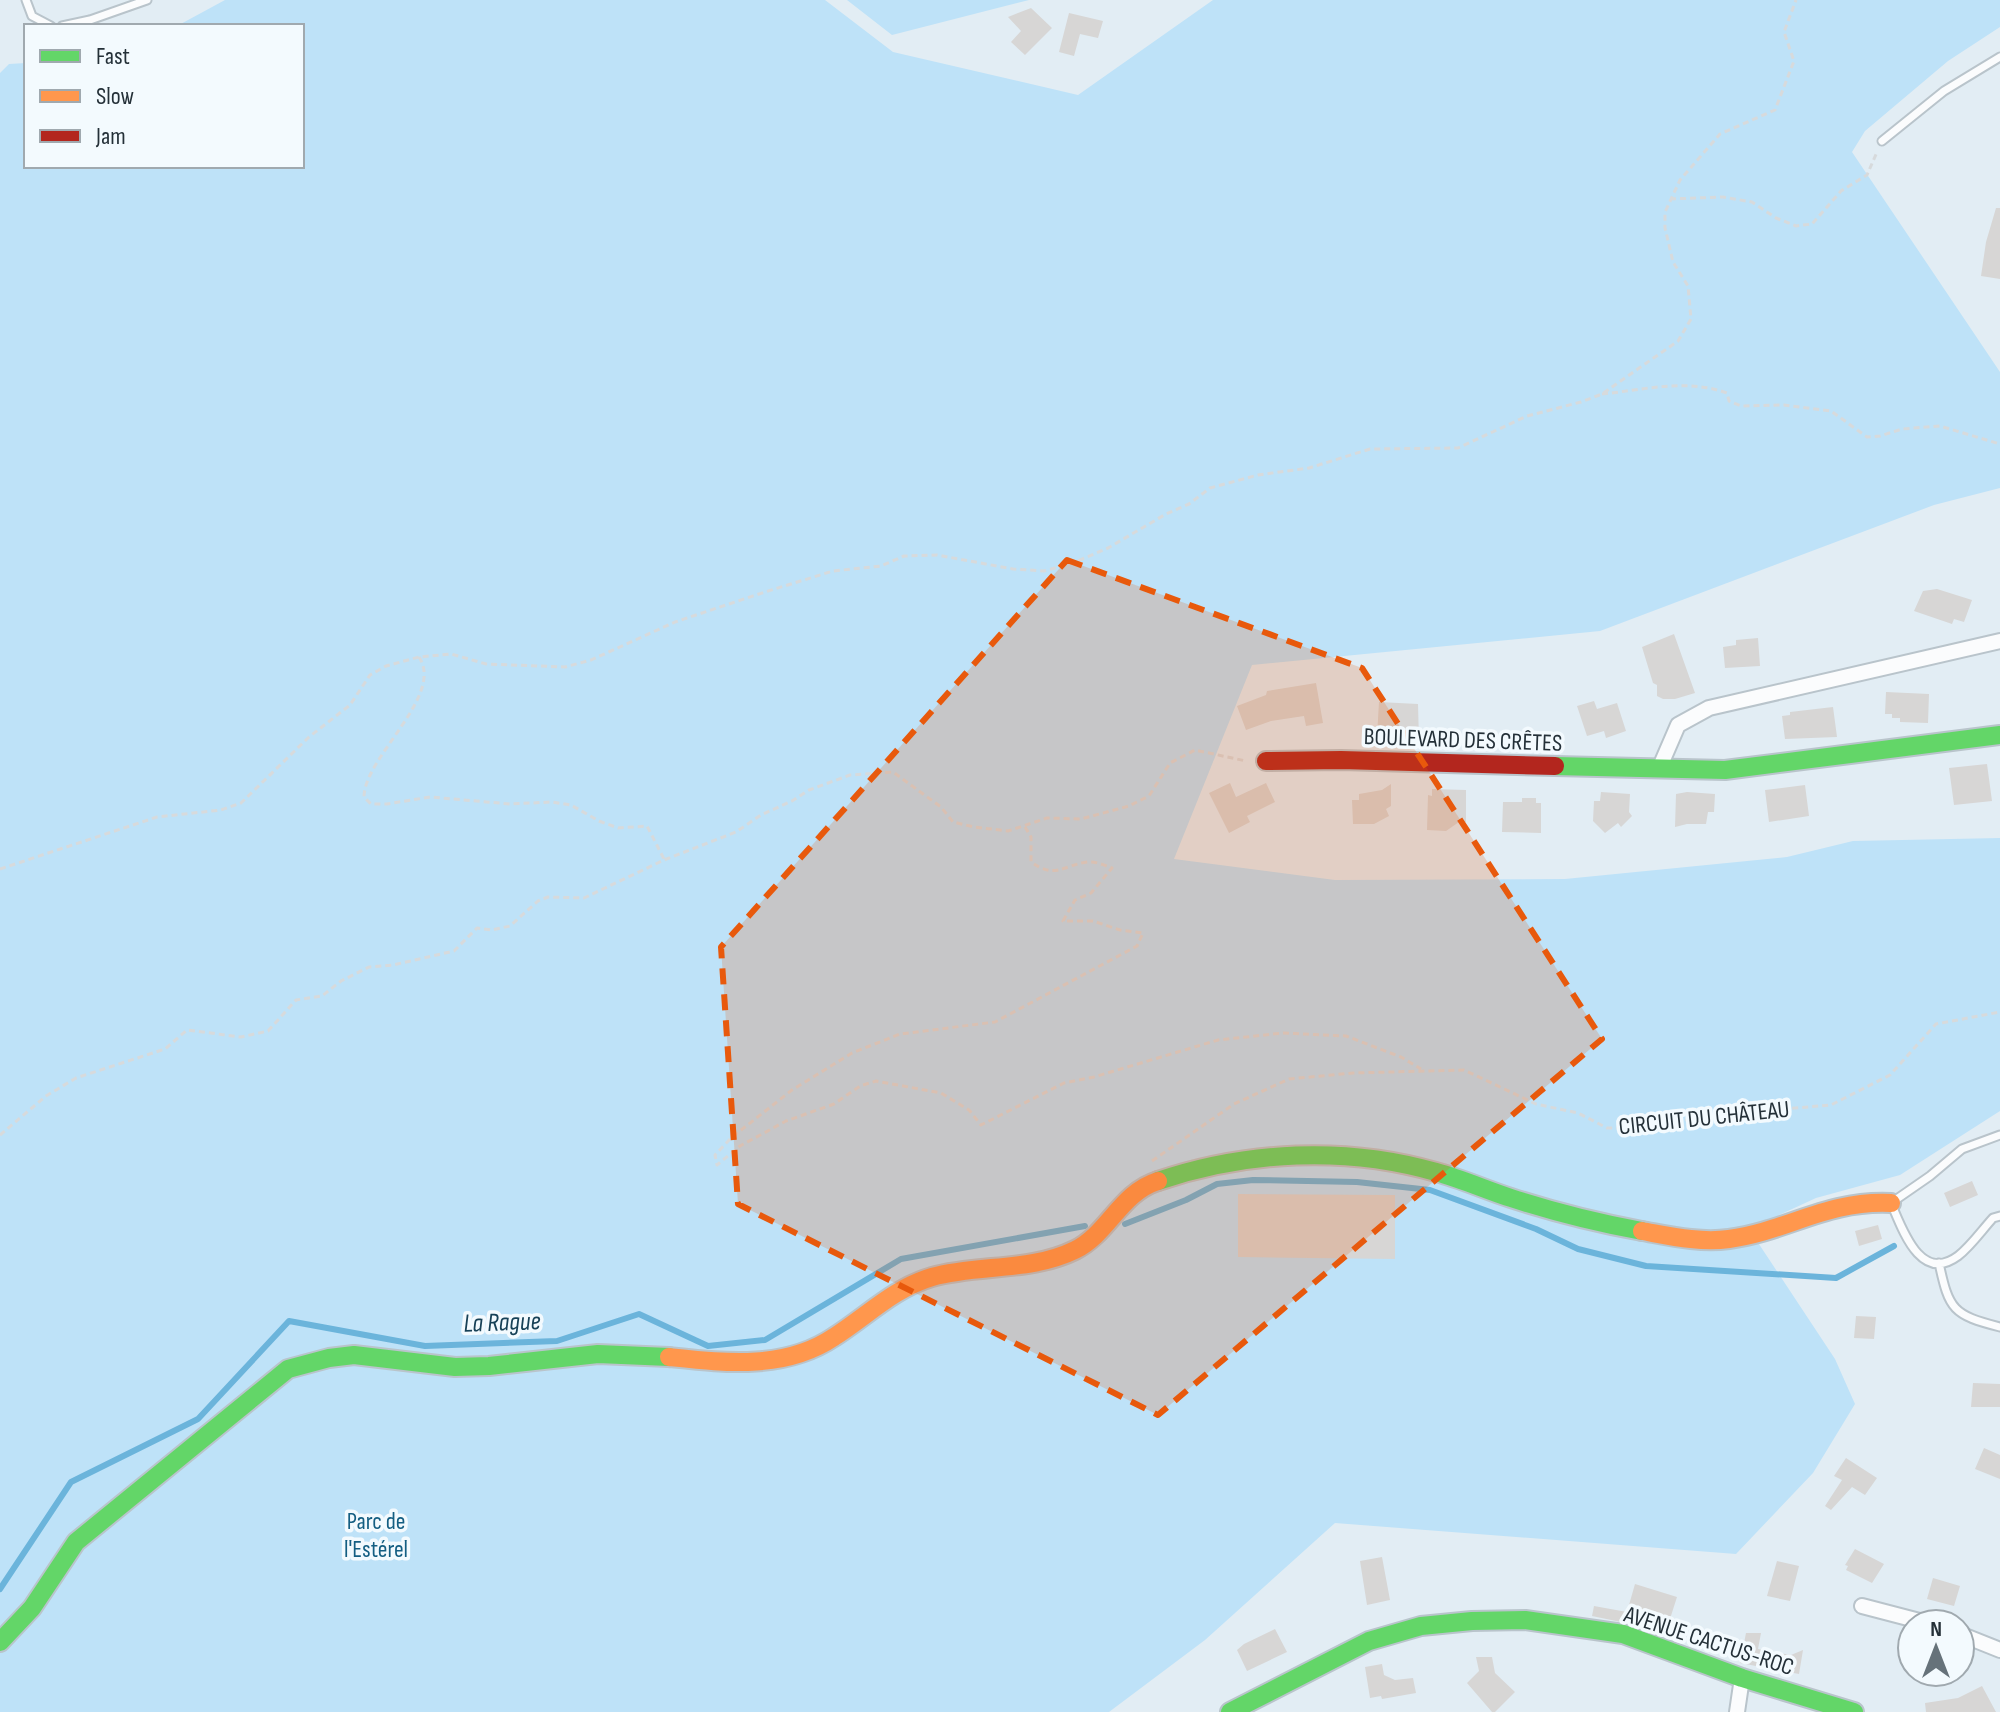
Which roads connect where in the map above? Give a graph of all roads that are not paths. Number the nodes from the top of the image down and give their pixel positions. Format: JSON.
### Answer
{"nodes":[{"id":1,"x":26,"y":0,"type":"edge"},
{"id":2,"x":147,"y":0,"type":"edge"},
{"id":3,"x":47,"y":24,"type":"edge"},
{"id":4,"x":71,"y":24,"type":"edge"},
{"id":5,"x":2000,"y":57,"type":"edge"},
{"id":6,"x":1882,"y":141,"type":"road end"},
{"id":7,"x":2000,"y":641,"type":"edge"},
{"id":8,"x":2000,"y":735,"type":"edge"},
{"id":9,"x":1266,"y":761,"type":"road end"},
{"id":10,"x":1659,"y":769,"type":"junction"},
{"id":11,"x":2000,"y":1135,"type":"edge"},
{"id":12,"x":1891,"y":1203,"type":"junction"},
{"id":13,"x":2000,"y":1216,"type":"edge"},
{"id":14,"x":1939,"y":1263,"type":"junction"},
{"id":15,"x":2000,"y":1327,"type":"edge"},
{"id":16,"x":1862,"y":1606,"type":"dead end"},
{"id":17,"x":1896,"y":1615,"type":"edge"},
{"id":18,"x":1976,"y":1640,"type":"edge"},
{"id":19,"x":0,"y":1642,"type":"edge"},
{"id":20,"x":2000,"y":1650,"type":"edge"},
{"id":21,"x":1742,"y":1678,"type":"junction"},
{"id":22,"x":1230,"y":1712,"type":"edge"},
{"id":23,"x":1737,"y":1712,"type":"edge"},
{"id":24,"x":1854,"y":1712,"type":"edge"}],
"edges":[{"from":1,"to":3,"type":"lane"},
{"from":2,"to":4,"type":"lane"},
{"from":5,"to":6,"type":"lane"},
{"from":7,"to":10,"type":"street"},
{"from":8,"to":10,"type":"street","name":"BOULEVARD DES CRÊTES"},
{"from":9,"to":10,"type":"street","name":"BOULEVARD DES CRÊTES"},
{"from":11,"to":12,"type":"lane"},
{"from":12,"to":14,"type":"lane"},
{"from":12,"to":19,"type":"street"},
{"from":13,"to":14,"type":"lane"},
{"from":14,"to":15,"type":"lane"},
{"from":16,"to":17,"type":"street"},
{"from":18,"to":20,"type":"street"},
{"from":21,"to":22,"type":"street","name":"AVENUE CACTUS-ROC"},
{"from":21,"to":23,"type":"street"},
{"from":21,"to":24,"type":"street","name":"AVENUE CACTUS-ROC"}]}
